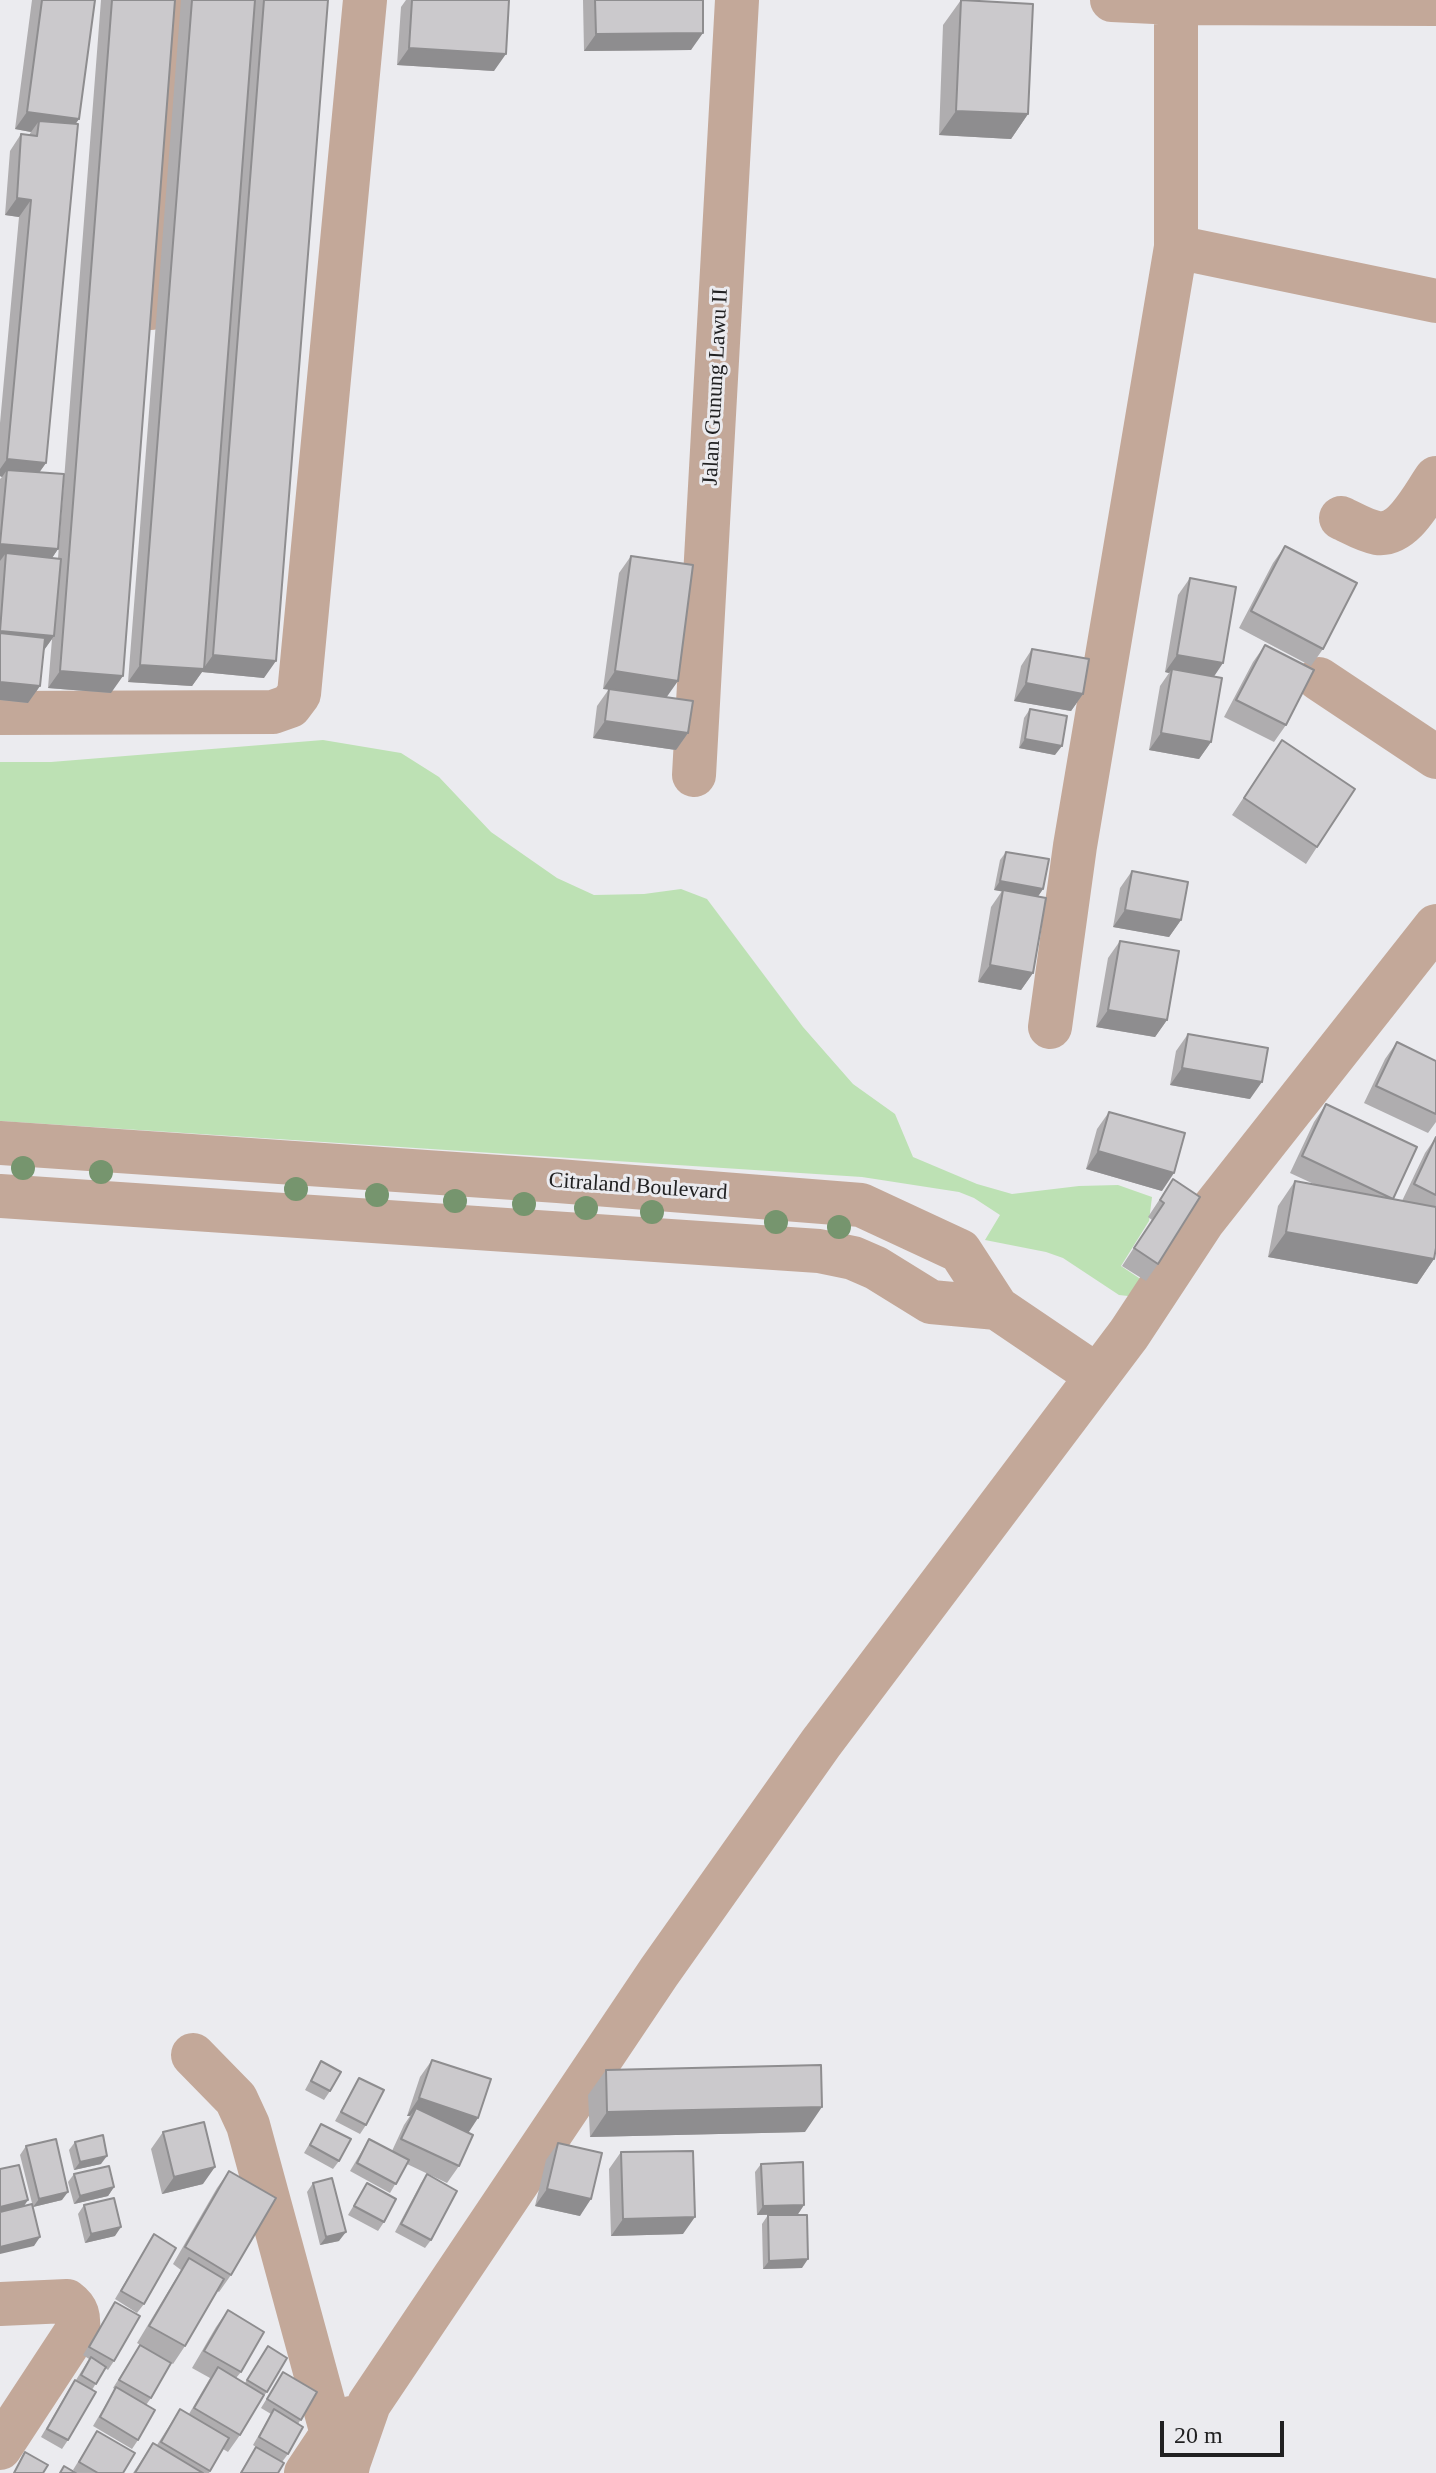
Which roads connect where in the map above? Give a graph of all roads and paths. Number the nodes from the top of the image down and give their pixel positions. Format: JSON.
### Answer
{"nodes":[{"id":1,"x":177,"y":0,"type":"edge"},
{"id":2,"x":365,"y":0,"type":"edge"},
{"id":3,"x":737,"y":0,"type":"edge"},
{"id":4,"x":1112,"y":0,"type":"edge"},
{"id":5,"x":1176,"y":2,"type":"edge"},
{"id":6,"x":1436,"y":4,"type":"edge"},
{"id":7,"x":1176,"y":247,"type":"junction"},
{"id":8,"x":1436,"y":301,"type":"edge"},
{"id":9,"x":148,"y":349,"type":"edge"},
{"id":10,"x":1436,"y":478,"type":"edge"},
{"id":11,"x":1341,"y":518,"type":"dead end"},
{"id":12,"x":1319,"y":679,"type":"dead end"},
{"id":13,"x":0,"y":713,"type":"edge"},
{"id":14,"x":1436,"y":757,"type":"edge"},
{"id":15,"x":694,"y":775,"type":"dead end"},
{"id":16,"x":1436,"y":926,"type":"edge"},
{"id":17,"x":1050,"y":1027,"type":"dead end"},
{"id":18,"x":0,"y":1143,"type":"edge"},
{"id":19,"x":237,"y":1160,"type":"junction"},
{"id":20,"x":0,"y":1196,"type":"edge"},
{"id":21,"x":232,"y":1212,"type":"junction"},
{"id":22,"x":997,"y":1308,"type":"junction"},
{"id":23,"x":1096,"y":1375,"type":"junction"},
{"id":24,"x":193,"y":2055,"type":"dead end"},
{"id":25,"x":0,"y":2304,"type":"edge"},
{"id":26,"x":0,"y":2448,"type":"edge"},
{"id":27,"x":333,"y":2462,"type":"edge"}],
"edges":[{"from":1,"to":9,"type":"street"},
{"from":2,"to":13,"type":"street"},
{"from":3,"to":15,"type":"street","name":"Jalan Gunung Lawu II"},
{"from":4,"to":5,"type":"street"},
{"from":5,"to":6,"type":"street"},
{"from":5,"to":7,"type":"street"},
{"from":7,"to":8,"type":"street"},
{"from":7,"to":17,"type":"street"},
{"from":10,"to":11,"type":"street"},
{"from":12,"to":14,"type":"street"},
{"from":16,"to":23,"type":"street"},
{"from":18,"to":19,"type":"street","name":"Citraland Boulevard"},
{"from":19,"to":21,"type":"street"},
{"from":19,"to":22,"type":"street","name":"Citraland Boulevard"},
{"from":20,"to":21,"type":"street","name":"Citraland Boulevard"},
{"from":21,"to":22,"type":"street","name":"Citraland Boulevard"},
{"from":22,"to":23,"type":"street","name":"Citraland Boulevard"},
{"from":23,"to":27,"type":"street"},
{"from":24,"to":27,"type":"street"},
{"from":25,"to":26,"type":"street"}]}
